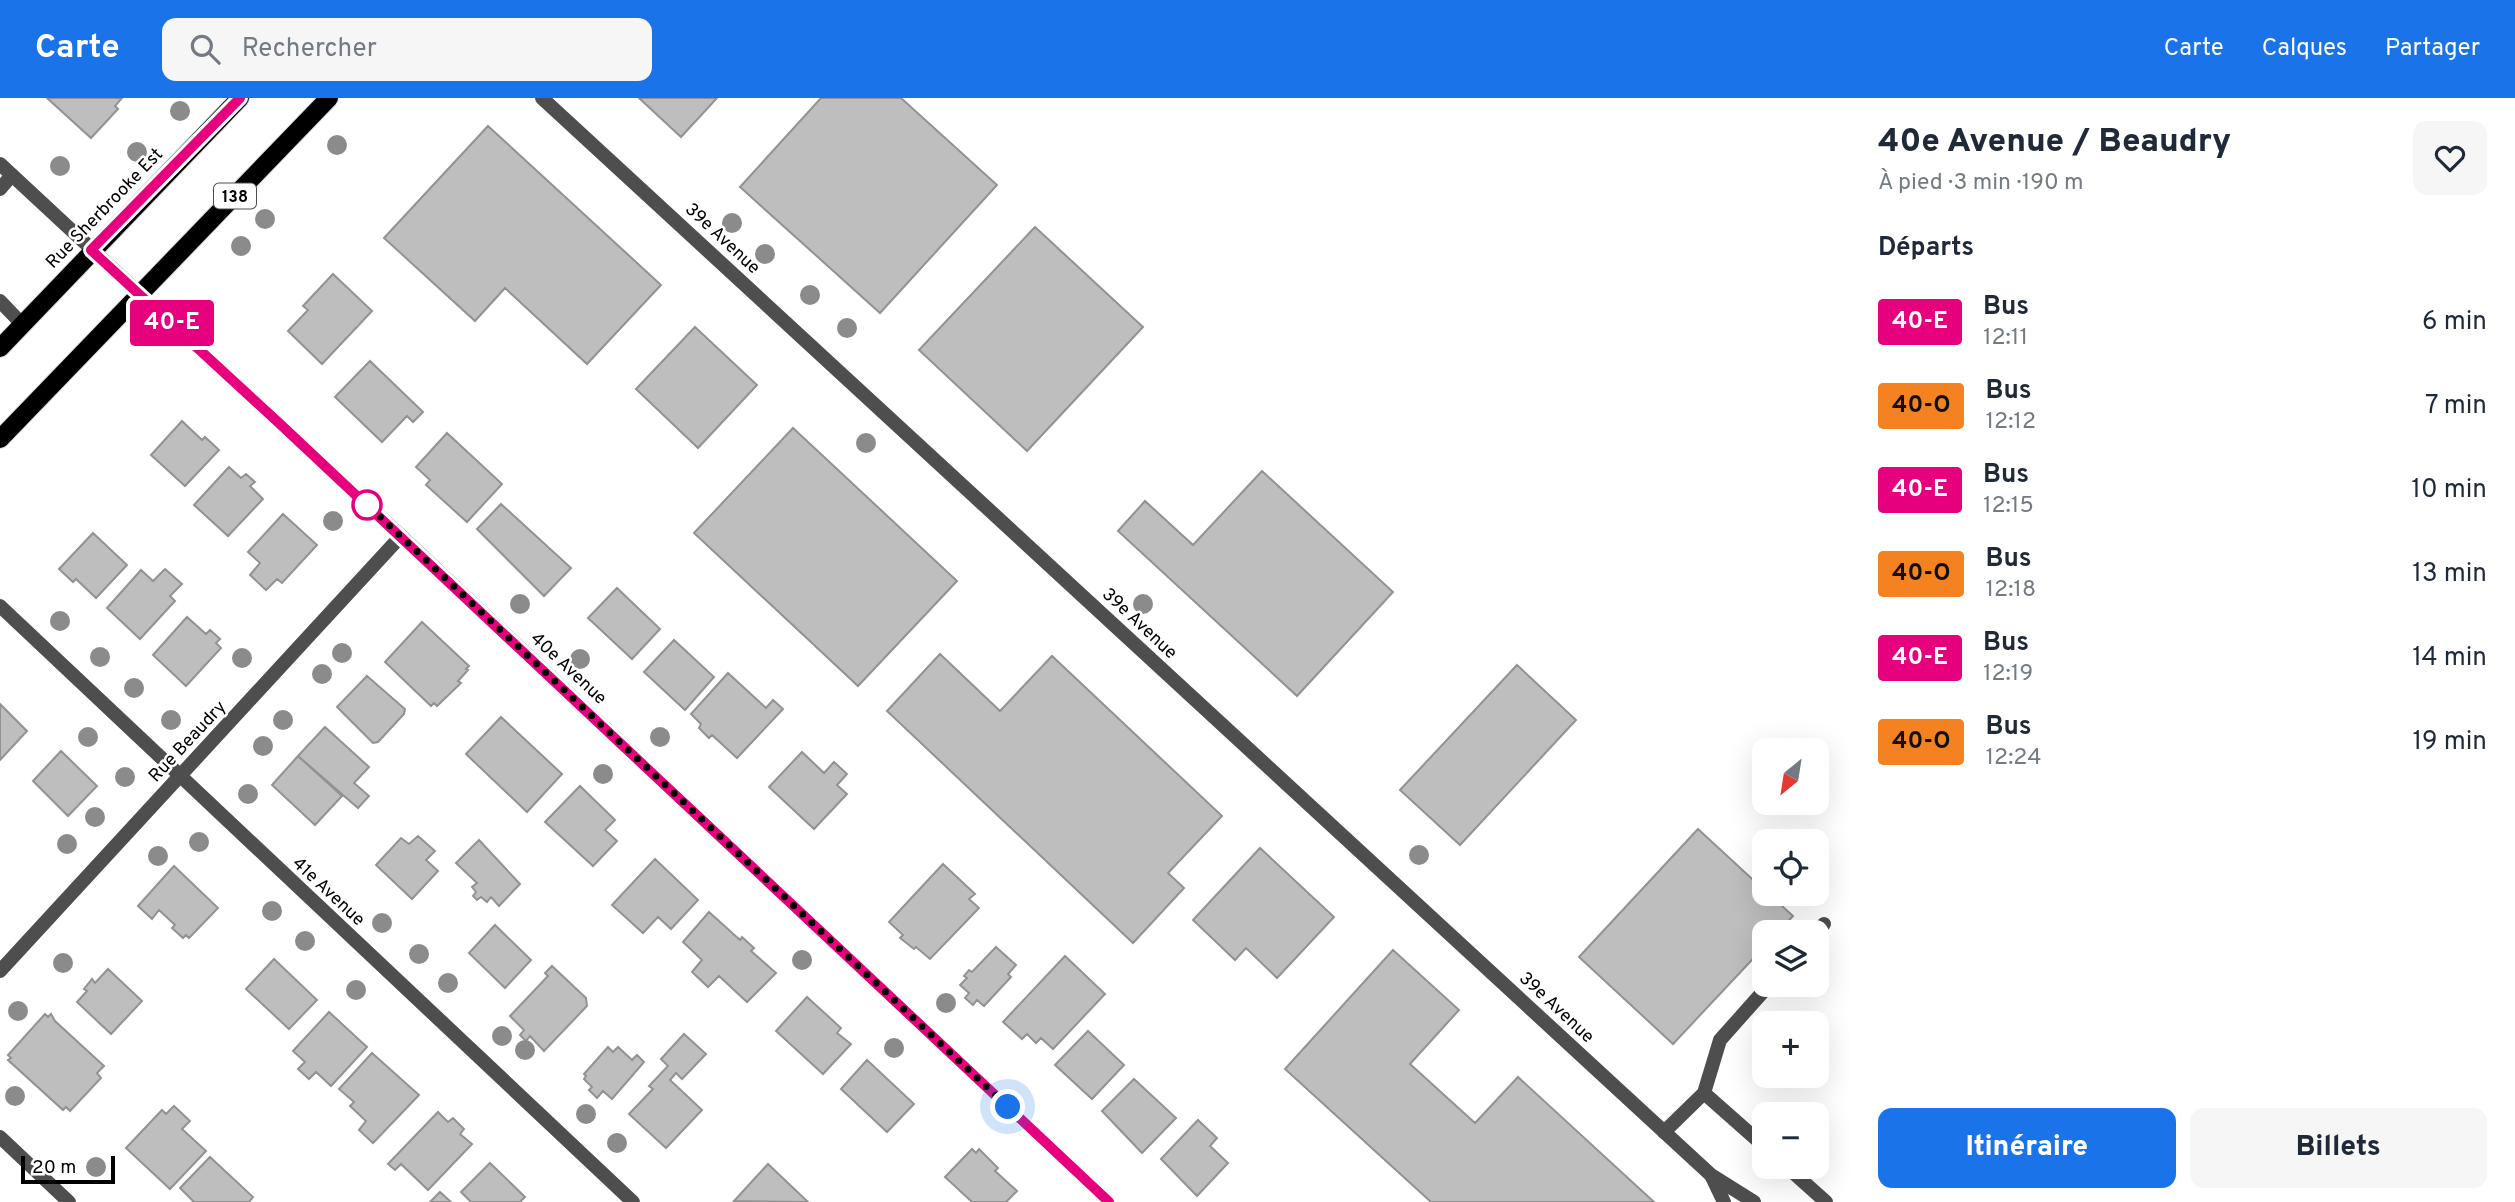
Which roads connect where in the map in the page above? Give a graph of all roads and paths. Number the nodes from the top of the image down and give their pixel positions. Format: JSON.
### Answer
{"nodes":[{"id":1,"x":240,"y":98,"type":"edge"},
{"id":2,"x":329,"y":98,"type":"edge"},
{"id":3,"x":542,"y":98,"type":"edge"},
{"id":4,"x":0,"y":164,"type":"edge"},
{"id":5,"x":12,"y":175,"type":"junction"},
{"id":6,"x":0,"y":189,"type":"edge"},
{"id":7,"x":91,"y":250,"type":"junction"},
{"id":8,"x":140,"y":294,"type":"junction"},
{"id":9,"x":0,"y":301,"type":"edge"},
{"id":10,"x":22,"y":324,"type":"junction"},
{"id":11,"x":0,"y":348,"type":"edge"},
{"id":12,"x":0,"y":439,"type":"edge"},
{"id":13,"x":401,"y":536,"type":"junction"},
{"id":14,"x":0,"y":606,"type":"edge"},
{"id":15,"x":180,"y":777,"type":"junction"},
{"id":16,"x":0,"y":971,"type":"edge"},
{"id":17,"x":1758,"y":997,"type":"edge"},
{"id":18,"x":1703,"y":1093,"type":"junction"},
{"id":19,"x":1664,"y":1132,"type":"junction"},
{"id":20,"x":1752,"y":1136,"type":"edge"},
{"id":21,"x":0,"y":1137,"type":"edge"},
{"id":22,"x":1712,"y":1175,"type":"junction"},
{"id":23,"x":1800,"y":1179,"type":"edge"},
{"id":24,"x":69,"y":1202,"type":"edge"},
{"id":25,"x":633,"y":1202,"type":"edge"},
{"id":26,"x":1109,"y":1202,"type":"edge"},
{"id":27,"x":1724,"y":1202,"type":"edge"},
{"id":28,"x":1754,"y":1202,"type":"edge"},
{"id":29,"x":1826,"y":1202,"type":"edge"}],
"edges":[{"from":1,"to":7,"type":"main road","name":"Rue Sherbrooke Est"},
{"from":2,"to":8,"type":"main road","number":"138"},
{"from":3,"to":19,"type":"street","name":"39e Avenue"},
{"from":4,"to":5,"type":"street","name":"40e Avenue"},
{"from":5,"to":6,"type":"street"},
{"from":5,"to":7,"type":"street","name":"40e Avenue"},
{"from":7,"to":8,"type":"street","name":"40e Avenue"},
{"from":7,"to":10,"type":"main road","name":"Rue Sherbrooke Est"},
{"from":8,"to":12,"type":"main road","number":"138"},
{"from":8,"to":13,"type":"street","name":"40e Avenue"},
{"from":9,"to":10,"type":"street"},
{"from":10,"to":11,"type":"main road","name":"Rue Sherbrooke Est"},
{"from":13,"to":15,"type":"street","name":"Rue Beaudry"},
{"from":13,"to":26,"type":"street","name":"40e Avenue"},
{"from":14,"to":15,"type":"street","name":"41e Avenue"},
{"from":15,"to":16,"type":"street","name":"Rue Beaudry"},
{"from":15,"to":25,"type":"street","name":"41e Avenue"},
{"from":17,"to":18,"type":"street"},
{"from":18,"to":19,"type":"street"},
{"from":18,"to":20,"type":"street"},
{"from":19,"to":22,"type":"street","name":"39e Avenue"},
{"from":21,"to":24,"type":"street"},
{"from":22,"to":27,"type":"street","name":"39e Avenue"},
{"from":22,"to":28,"type":"street","name":"39e Avenue"},
{"from":23,"to":29,"type":"street"}]}
